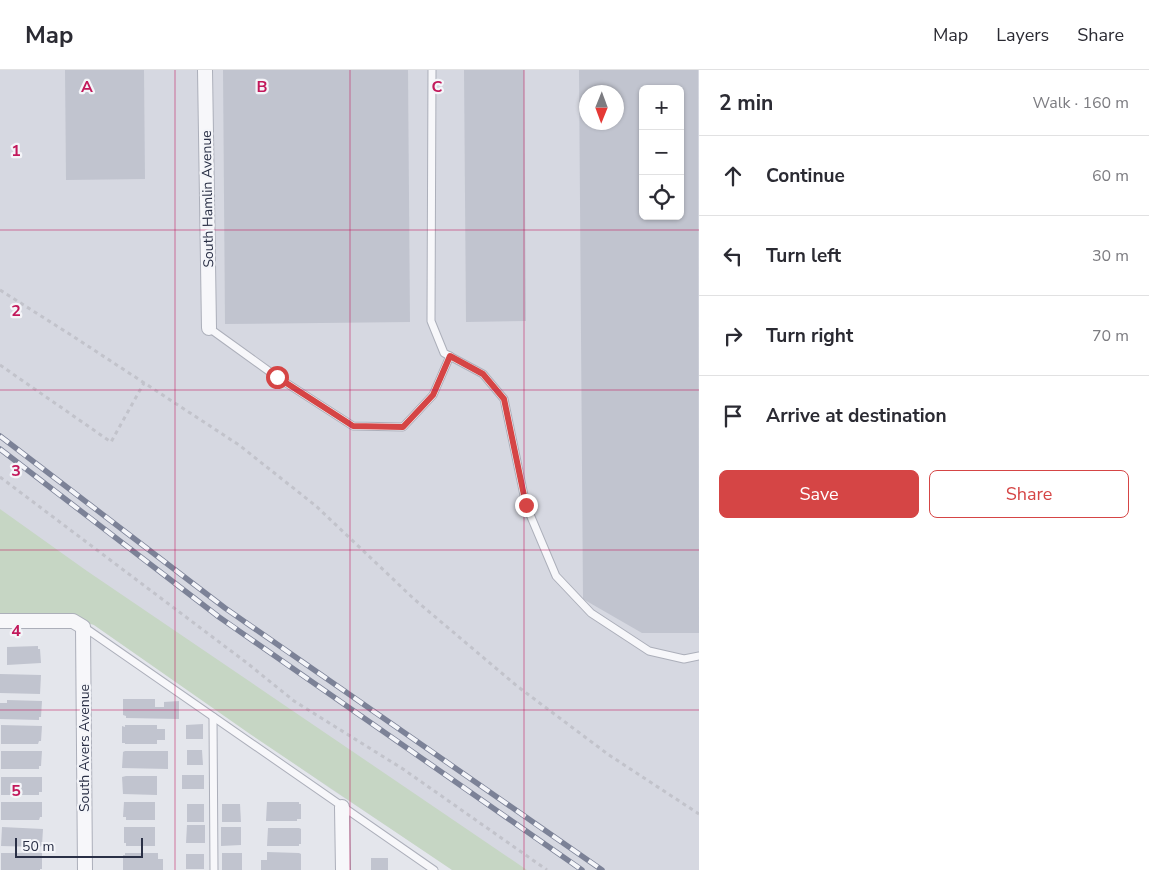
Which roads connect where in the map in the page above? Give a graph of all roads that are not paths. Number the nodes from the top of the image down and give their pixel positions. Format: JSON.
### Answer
{"nodes":[{"id":1,"x":205,"y":70,"type":"edge"},
{"id":2,"x":432,"y":70,"type":"edge"},
{"id":3,"x":209,"y":328,"type":"joint"},
{"id":4,"x":450,"y":356,"type":"junction"},
{"id":5,"x":0,"y":621,"type":"edge"},
{"id":6,"x":83,"y":627,"type":"junction"},
{"id":7,"x":699,"y":656,"type":"edge"},
{"id":8,"x":213,"y":717,"type":"junction"},
{"id":9,"x":342,"y":807,"type":"junction"},
{"id":10,"x":85,"y":870,"type":"edge"},
{"id":11,"x":214,"y":870,"type":"edge"},
{"id":12,"x":343,"y":870,"type":"edge"},
{"id":13,"x":434,"y":870,"type":"edge"}],
"edges":[{"from":1,"to":3,"type":"street","name":"South Hamlin Avenue"},
{"from":2,"to":4,"type":"lane"},
{"from":3,"to":4,"type":"lane"},
{"from":4,"to":7,"type":"lane"},
{"from":5,"to":6,"type":"street"},
{"from":6,"to":8,"type":"lane"},
{"from":6,"to":10,"type":"street","name":"South Avers Avenue"},
{"from":8,"to":9,"type":"lane"},
{"from":8,"to":11,"type":"lane"},
{"from":9,"to":12,"type":"street"},
{"from":9,"to":13,"type":"lane"}]}
